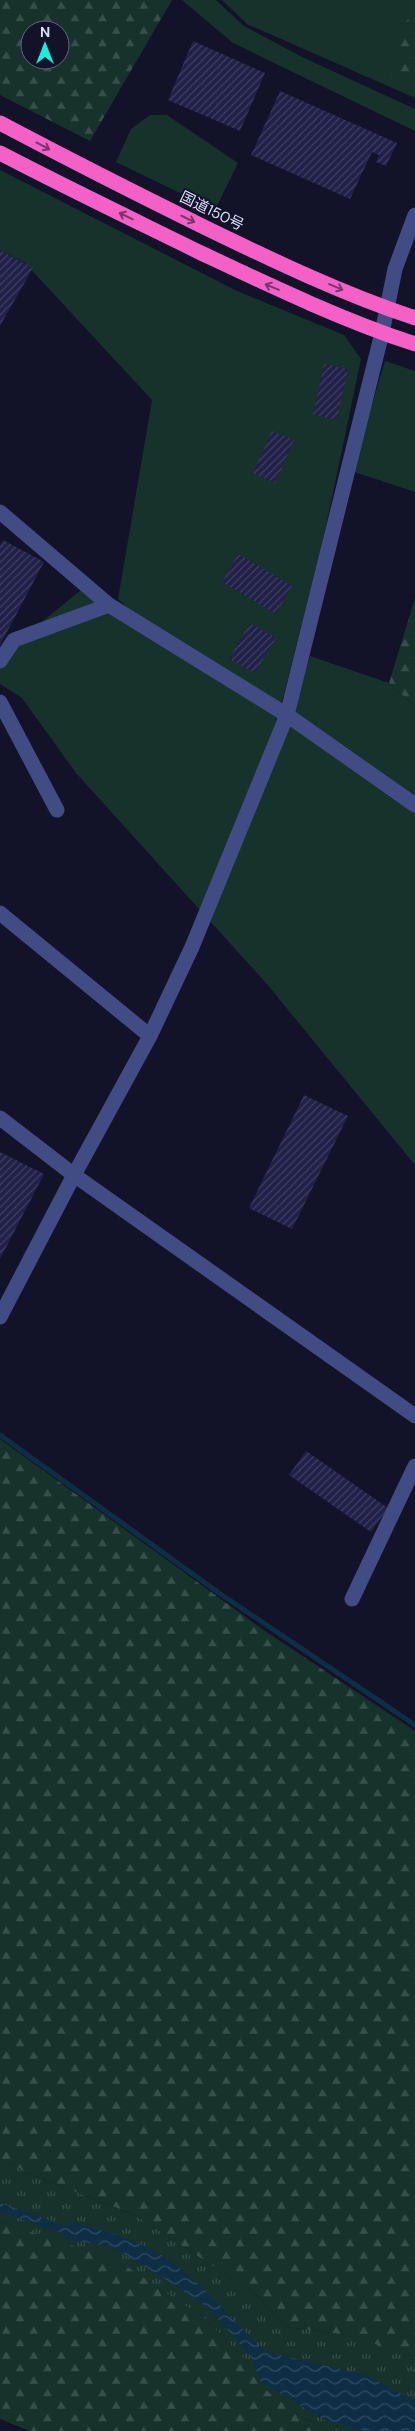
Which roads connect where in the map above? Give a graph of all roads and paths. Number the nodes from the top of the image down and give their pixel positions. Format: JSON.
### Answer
{"nodes":[{"id":1,"x":0,"y":123,"type":"edge"},
{"id":2,"x":0,"y":153,"type":"edge"},
{"id":3,"x":415,"y":215,"type":"edge"},
{"id":4,"x":387,"y":308,"type":"junction"},
{"id":5,"x":415,"y":318,"type":"edge"},
{"id":6,"x":382,"y":333,"type":"junction"},
{"id":7,"x":415,"y":344,"type":"edge"},
{"id":8,"x":0,"y":512,"type":"edge"},
{"id":9,"x":109,"y":605,"type":"junction"},
{"id":10,"x":0,"y":661,"type":"edge"},
{"id":11,"x":0,"y":702,"type":"edge"},
{"id":12,"x":287,"y":715,"type":"junction"},
{"id":13,"x":415,"y":805,"type":"edge"},
{"id":14,"x":57,"y":810,"type":"dead end"},
{"id":15,"x":0,"y":913,"type":"edge"},
{"id":16,"x":150,"y":1036,"type":"junction"},
{"id":17,"x":0,"y":1118,"type":"edge"},
{"id":18,"x":74,"y":1175,"type":"junction"},
{"id":19,"x":0,"y":1317,"type":"edge"},
{"id":20,"x":415,"y":1416,"type":"edge"},
{"id":21,"x":415,"y":1466,"type":"edge"},
{"id":22,"x":352,"y":1599,"type":"dead end"}],
"edges":[{"from":1,"to":4,"type":"highway","name":"国道150号","one_way":true},
{"from":6,"to":2,"type":"highway","one_way":true},
{"from":3,"to":4,"type":"street"},
{"from":4,"to":5,"type":"highway","name":"国道150号"},
{"from":4,"to":6,"type":"street"},
{"from":6,"to":7,"type":"highway"},
{"from":6,"to":12,"type":"street"},
{"from":8,"to":9,"type":"street"},
{"from":9,"to":10,"type":"street"},
{"from":9,"to":12,"type":"street"},
{"from":11,"to":14,"type":"street"},
{"from":12,"to":13,"type":"street"},
{"from":12,"to":16,"type":"street"},
{"from":15,"to":16,"type":"street"},
{"from":16,"to":18,"type":"street"},
{"from":17,"to":18,"type":"street"},
{"from":18,"to":19,"type":"street"},
{"from":18,"to":20,"type":"street"},
{"from":21,"to":22,"type":"street"}]}
